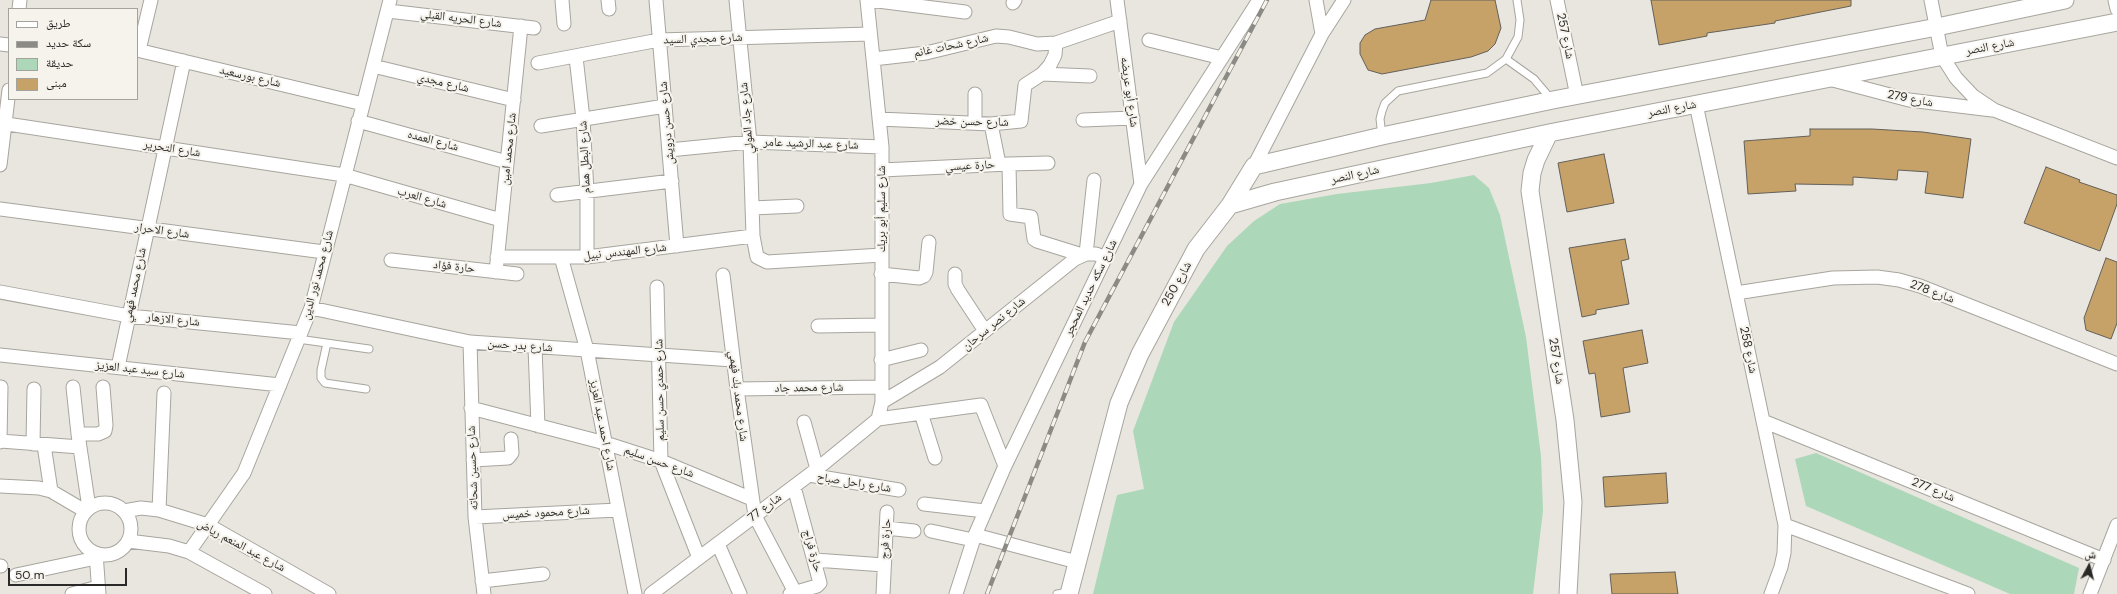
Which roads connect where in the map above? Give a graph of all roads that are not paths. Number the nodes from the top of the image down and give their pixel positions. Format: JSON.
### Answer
{"nodes":[{"id":1,"x":152,"y":0,"type":"edge"},
{"id":2,"x":562,"y":0,"type":"edge"},
{"id":3,"x":656,"y":0,"type":"edge"},
{"id":4,"x":736,"y":0,"type":"edge"},
{"id":5,"x":868,"y":0,"type":"edge"},
{"id":6,"x":1117,"y":0,"type":"edge"},
{"id":7,"x":1258,"y":0,"type":"edge"},
{"id":8,"x":1316,"y":0,"type":"edge"},
{"id":9,"x":1344,"y":0,"type":"edge"},
{"id":10,"x":1517,"y":0,"type":"edge"},
{"id":11,"x":1557,"y":0,"type":"edge"},
{"id":12,"x":1931,"y":0,"type":"edge"},
{"id":13,"x":2064,"y":0,"type":"edge"},
{"id":14,"x":2115,"y":0,"type":"edge"},
{"id":15,"x":389,"y":5,"type":"edge"},
{"id":16,"x":2117,"y":9,"type":"edge"},
{"id":17,"x":965,"y":12,"type":"dead end"},
{"id":18,"x":1120,"y":21,"type":"junction"},
{"id":19,"x":2117,"y":22,"type":"edge"},
{"id":20,"x":564,"y":24,"type":"dead end"},
{"id":21,"x":528,"y":27,"type":"joint"},
{"id":22,"x":1937,"y":27,"type":"junction"},
{"id":23,"x":870,"y":34,"type":"junction"},
{"id":24,"x":1322,"y":34,"type":"junction"},
{"id":25,"x":739,"y":38,"type":"junction"},
{"id":26,"x":659,"y":40,"type":"junction"},
{"id":27,"x":1149,"y":40,"type":"dead end"},
{"id":28,"x":1056,"y":43,"type":"junction"},
{"id":29,"x":138,"y":50,"type":"edge"},
{"id":30,"x":1942,"y":56,"type":"junction"},
{"id":31,"x":576,"y":57,"type":"junction"},
{"id":32,"x":1222,"y":58,"type":"junction"},
{"id":33,"x":873,"y":59,"type":"junction"},
{"id":34,"x":1506,"y":60,"type":"junction"},
{"id":35,"x":184,"y":61,"type":"junction"},
{"id":36,"x":538,"y":63,"type":"dead end"},
{"id":37,"x":373,"y":66,"type":"junction"},
{"id":38,"x":1042,"y":74,"type":"junction"},
{"id":39,"x":1090,"y":76,"type":"dead end"},
{"id":40,"x":1827,"y":79,"type":"junction"},
{"id":41,"x":975,"y":94,"type":"dead end"},
{"id":42,"x":8,"y":96,"type":"edge"},
{"id":43,"x":1577,"y":96,"type":"junction"},
{"id":44,"x":514,"y":100,"type":"junction"},
{"id":45,"x":1553,"y":100,"type":"junction"},
{"id":46,"x":363,"y":104,"type":"junction"},
{"id":47,"x":1696,"y":104,"type":"junction"},
{"id":48,"x":665,"y":106,"type":"junction"},
{"id":49,"x":1994,"y":110,"type":"junction"},
{"id":50,"x":1133,"y":118,"type":"junction"},
{"id":51,"x":584,"y":119,"type":"junction"},
{"id":52,"x":879,"y":119,"type":"junction"},
{"id":53,"x":1083,"y":120,"type":"dead end"},
{"id":54,"x":358,"y":121,"type":"junction"},
{"id":55,"x":3,"y":123,"type":"edge"},
{"id":56,"x":975,"y":123,"type":"junction"},
{"id":57,"x":991,"y":124,"type":"junction"},
{"id":58,"x":541,"y":126,"type":"dead end"},
{"id":59,"x":1549,"y":133,"type":"junction"},
{"id":60,"x":1382,"y":136,"type":"junction"},
{"id":61,"x":750,"y":142,"type":"junction"},
{"id":62,"x":882,"y":147,"type":"junction"},
{"id":63,"x":165,"y":148,"type":"junction"},
{"id":64,"x":669,"y":150,"type":"junction"},
{"id":65,"x":2117,"y":158,"type":"edge"},
{"id":66,"x":507,"y":162,"type":"junction"},
{"id":67,"x":1048,"y":163,"type":"dead end"},
{"id":68,"x":1004,"y":164,"type":"junction"},
{"id":69,"x":0,"y":165,"type":"edge"},
{"id":70,"x":1254,"y":166,"type":"junction"},
{"id":71,"x":882,"y":170,"type":"junction"},
{"id":72,"x":344,"y":175,"type":"junction"},
{"id":73,"x":1094,"y":180,"type":"dead end"},
{"id":74,"x":672,"y":181,"type":"junction"},
{"id":75,"x":1141,"y":184,"type":"junction"},
{"id":76,"x":587,"y":192,"type":"junction"},
{"id":77,"x":557,"y":195,"type":"dead end"},
{"id":78,"x":1230,"y":205,"type":"junction"},
{"id":79,"x":797,"y":206,"type":"dead end"},
{"id":80,"x":752,"y":208,"type":"junction"},
{"id":81,"x":0,"y":209,"type":"edge"},
{"id":82,"x":501,"y":220,"type":"junction"},
{"id":83,"x":148,"y":229,"type":"junction"},
{"id":84,"x":753,"y":236,"type":"junction"},
{"id":85,"x":929,"y":242,"type":"dead end"},
{"id":86,"x":677,"y":246,"type":"junction"},
{"id":87,"x":324,"y":252,"type":"junction"},
{"id":88,"x":1084,"y":254,"type":"junction"},
{"id":89,"x":882,"y":255,"type":"junction"},
{"id":90,"x":497,"y":257,"type":"junction"},
{"id":91,"x":562,"y":257,"type":"junction"},
{"id":92,"x":586,"y":257,"type":"junction"},
{"id":93,"x":1106,"y":258,"type":"junction"},
{"id":94,"x":391,"y":260,"type":"dead end"},
{"id":95,"x":496,"y":272,"type":"junction"},
{"id":96,"x":517,"y":274,"type":"dead end"},
{"id":97,"x":882,"y":274,"type":"junction"},
{"id":98,"x":955,"y":274,"type":"dead end"},
{"id":99,"x":724,"y":275,"type":"dead end"},
{"id":100,"x":657,"y":287,"type":"dead end"},
{"id":101,"x":0,"y":292,"type":"edge"},
{"id":102,"x":1736,"y":293,"type":"junction"},
{"id":103,"x":311,"y":308,"type":"junction"},
{"id":104,"x":129,"y":316,"type":"junction"},
{"id":105,"x":881,"y":325,"type":"junction"},
{"id":106,"x":818,"y":326,"type":"dead end"},
{"id":107,"x":985,"y":331,"type":"junction"},
{"id":108,"x":299,"y":336,"type":"junction"},
{"id":109,"x":470,"y":342,"type":"junction"},
{"id":110,"x":327,"y":343,"type":"junction"},
{"id":111,"x":535,"y":347,"type":"junction"},
{"id":112,"x":370,"y":349,"type":"dead end"},
{"id":113,"x":587,"y":350,"type":"junction"},
{"id":114,"x":921,"y":350,"type":"dead end"},
{"id":115,"x":0,"y":355,"type":"edge"},
{"id":116,"x":659,"y":355,"type":"junction"},
{"id":117,"x":733,"y":360,"type":"junction"},
{"id":118,"x":881,"y":360,"type":"junction"},
{"id":119,"x":2117,"y":364,"type":"edge"},
{"id":120,"x":118,"y":367,"type":"junction"},
{"id":121,"x":280,"y":385,"type":"junction"},
{"id":122,"x":1,"y":387,"type":"dead end"},
{"id":123,"x":103,"y":387,"type":"dead end"},
{"id":124,"x":881,"y":387,"type":"junction"},
{"id":125,"x":73,"y":388,"type":"dead end"},
{"id":126,"x":366,"y":388,"type":"dead end"},
{"id":127,"x":34,"y":389,"type":"dead end"},
{"id":128,"x":737,"y":389,"type":"junction"},
{"id":129,"x":164,"y":393,"type":"dead end"},
{"id":130,"x":882,"y":402,"type":"junction"},
{"id":131,"x":471,"y":408,"type":"junction"},
{"id":132,"x":921,"y":413,"type":"junction"},
{"id":133,"x":878,"y":419,"type":"junction"},
{"id":134,"x":1763,"y":421,"type":"junction"},
{"id":135,"x":804,"y":422,"type":"dead end"},
{"id":136,"x":538,"y":426,"type":"junction"},
{"id":137,"x":78,"y":434,"type":"junction"},
{"id":138,"x":510,"y":439,"type":"dead end"},
{"id":139,"x":0,"y":442,"type":"edge"},
{"id":140,"x":605,"y":443,"type":"junction"},
{"id":141,"x":39,"y":444,"type":"junction"},
{"id":142,"x":80,"y":447,"type":"junction"},
{"id":143,"x":935,"y":458,"type":"dead end"},
{"id":144,"x":473,"y":460,"type":"junction"},
{"id":145,"x":661,"y":461,"type":"junction"},
{"id":146,"x":1005,"y":466,"type":"junction"},
{"id":147,"x":813,"y":472,"type":"junction"},
{"id":148,"x":0,"y":486,"type":"edge"},
{"id":149,"x":794,"y":487,"type":"junction"},
{"id":150,"x":899,"y":490,"type":"dead end"},
{"id":151,"x":51,"y":491,"type":"junction"},
{"id":152,"x":752,"y":499,"type":"junction"},
{"id":153,"x":924,"y":504,"type":"dead end"},
{"id":154,"x":87,"y":510,"type":"junction"},
{"id":155,"x":159,"y":510,"type":"junction"},
{"id":156,"x":618,"y":510,"type":"junction"},
{"id":157,"x":124,"y":511,"type":"junction"},
{"id":158,"x":985,"y":511,"type":"junction"},
{"id":159,"x":887,"y":512,"type":"dead end"},
{"id":160,"x":474,"y":516,"type":"junction"},
{"id":161,"x":755,"y":516,"type":"junction"},
{"id":162,"x":208,"y":525,"type":"junction"},
{"id":163,"x":1785,"y":525,"type":"junction"},
{"id":164,"x":2117,"y":525,"type":"edge"},
{"id":165,"x":886,"y":528,"type":"junction"},
{"id":166,"x":914,"y":531,"type":"dead end"},
{"id":167,"x":931,"y":532,"type":"dead end"},
{"id":168,"x":974,"y":538,"type":"junction"},
{"id":169,"x":128,"y":541,"type":"junction"},
{"id":170,"x":718,"y":544,"type":"junction"},
{"id":171,"x":189,"y":552,"type":"junction"},
{"id":172,"x":96,"y":556,"type":"junction"},
{"id":173,"x":699,"y":558,"type":"junction"},
{"id":174,"x":815,"y":560,"type":"junction"},
{"id":175,"x":2104,"y":560,"type":"junction"},
{"id":176,"x":1077,"y":562,"type":"junction"},
{"id":177,"x":884,"y":565,"type":"junction"},
{"id":178,"x":543,"y":574,"type":"dead end"},
{"id":179,"x":16,"y":575,"type":"dead end"},
{"id":180,"x":483,"y":588,"type":"edge"},
{"id":181,"x":98,"y":590,"type":"edge"},
{"id":182,"x":794,"y":593,"type":"edge"},
{"id":183,"x":1065,"y":593,"type":"edge"},
{"id":184,"x":72,"y":594,"type":"edge"},
{"id":185,"x":265,"y":594,"type":"edge"},
{"id":186,"x":329,"y":594,"type":"edge"},
{"id":187,"x":635,"y":594,"type":"edge"},
{"id":188,"x":651,"y":594,"type":"edge"},
{"id":189,"x":740,"y":594,"type":"edge"},
{"id":190,"x":883,"y":594,"type":"edge"},
{"id":191,"x":956,"y":594,"type":"edge"},
{"id":192,"x":1568,"y":594,"type":"edge"},
{"id":193,"x":1771,"y":594,"type":"edge"},
{"id":194,"x":1968,"y":594,"type":"edge"},
{"id":195,"x":2090,"y":594,"type":"edge"}],
"edges":[{"from":1,"to":29,"type":"street"},
{"from":2,"to":20,"type":"street"},
{"from":3,"to":26,"type":"street","name":"شارع حسن درويش"},
{"from":4,"to":25,"type":"street","name":"شارع جاد المولي"},
{"from":5,"to":17,"type":"street"},
{"from":5,"to":23,"type":"street","name":"شارع سليم أبو بريك"},
{"from":6,"to":18,"type":"street","name":"شارع أبو عريضه"},
{"from":7,"to":32,"type":"street","name":"شارع سكه حديد المحجر"},
{"from":8,"to":24,"type":"street"},
{"from":9,"to":24,"type":"street","name":"شارع 250"},
{"from":10,"to":34,"type":"lane"},
{"from":11,"to":43,"type":"street","name":"شارع 257"},
{"from":12,"to":22,"type":"street"},
{"from":13,"to":22,"type":"street"},
{"from":14,"to":16,"type":"street"},
{"from":15,"to":21,"type":"street","name":"شارع الحريه القبلي"},
{"from":15,"to":37,"type":"street","name":"شارع محمد نور الدين"},
{"from":18,"to":28,"type":"street","name":"شارع شحات غانم"},
{"from":18,"to":50,"type":"street","name":"شارع أبو عريضه"},
{"from":19,"to":30,"type":"street","name":"شارع النصر"},
{"from":21,"to":44,"type":"street","name":"شارع محمد امين"},
{"from":22,"to":30,"type":"street"},
{"from":22,"to":43,"type":"street"},
{"from":23,"to":25,"type":"street","name":"شارع مجدي السيد"},
{"from":23,"to":33,"type":"street","name":"شارع سليم أبو بريك"},
{"from":24,"to":70,"type":"street","name":"شارع 250"},
{"from":25,"to":26,"type":"street","name":"شارع مجدي السيد"},
{"from":25,"to":61,"type":"street","name":"شارع جاد المولي"},
{"from":26,"to":31,"type":"street","name":"شارع مجدي السيد"},
{"from":26,"to":48,"type":"street","name":"شارع حسن درويش"},
{"from":27,"to":32,"type":"street"},
{"from":28,"to":33,"type":"street","name":"شارع شحات غانم"},
{"from":28,"to":38,"type":"street","name":"شارع حسن خضر"},
{"from":29,"to":35,"type":"street","name":"شارع بورسعيد"},
{"from":30,"to":40,"type":"street","name":"شارع النصر"},
{"from":30,"to":49,"type":"street","name":"شارع 279"},
{"from":31,"to":36,"type":"street","name":"شارع مجدي السيد"},
{"from":31,"to":51,"type":"street","name":"شارع البطل همام"},
{"from":32,"to":75,"type":"street","name":"شارع سكه حديد المحجر"},
{"from":33,"to":52,"type":"street","name":"شارع سليم أبو بريك"},
{"from":34,"to":45,"type":"lane"},
{"from":34,"to":60,"type":"lane"},
{"from":35,"to":46,"type":"street","name":"شارع بورسعيد"},
{"from":35,"to":63,"type":"street","name":"شارع محمد فهمي"},
{"from":37,"to":44,"type":"street","name":"شارع مجدي"},
{"from":37,"to":46,"type":"street","name":"شارع محمد نور الدين"},
{"from":38,"to":39,"type":"street"},
{"from":38,"to":57,"type":"street","name":"شارع حسن خضر"},
{"from":40,"to":47,"type":"street","name":"شارع النصر"},
{"from":40,"to":49,"type":"street","name":"شارع 279"},
{"from":41,"to":56,"type":"street"},
{"from":42,"to":55,"type":"street"},
{"from":43,"to":45,"type":"street"},
{"from":44,"to":66,"type":"street","name":"شارع محمد امين"},
{"from":45,"to":60,"type":"street"},
{"from":46,"to":54,"type":"street","name":"شارع محمد نور الدين"},
{"from":47,"to":59,"type":"street","name":"شارع النصر"},
{"from":47,"to":102,"type":"street","name":"شارع 258"},
{"from":48,"to":51,"type":"street"},
{"from":48,"to":64,"type":"street","name":"شارع حسن درويش"},
{"from":49,"to":65,"type":"street","name":"شارع 279"},
{"from":50,"to":53,"type":"street"},
{"from":50,"to":75,"type":"street","name":"شارع أبو عريضه"},
{"from":51,"to":58,"type":"street"},
{"from":51,"to":76,"type":"street","name":"شارع البطل همام"},
{"from":52,"to":56,"type":"street","name":"شارع حسن خضر"},
{"from":52,"to":62,"type":"street","name":"شارع سليم أبو بريك"},
{"from":54,"to":66,"type":"street","name":"شارع العمده"},
{"from":54,"to":72,"type":"street","name":"شارع محمد نور الدين"},
{"from":55,"to":63,"type":"street","name":"شارع التحرير"},
{"from":55,"to":69,"type":"street"},
{"from":56,"to":57,"type":"street","name":"شارع حسن خضر"},
{"from":57,"to":68,"type":"street"},
{"from":59,"to":78,"type":"street","name":"شارع النصر"},
{"from":59,"to":192,"type":"street","name":"شارع 257"},
{"from":60,"to":70,"type":"street"},
{"from":61,"to":62,"type":"street","name":"شارع عبد الرشيد عامر"},
{"from":61,"to":64,"type":"street","name":"شارع عبد الرشيد عامر"},
{"from":61,"to":80,"type":"street","name":"شارع جاد المولي"},
{"from":62,"to":71,"type":"street","name":"شارع سليم أبو بريك"},
{"from":63,"to":72,"type":"street","name":"شارع التحرير"},
{"from":63,"to":83,"type":"street","name":"شارع محمد فهمي"},
{"from":64,"to":74,"type":"street","name":"شارع حسن درويش"},
{"from":66,"to":82,"type":"street","name":"شارع محمد امين"},
{"from":67,"to":68,"type":"street"},
{"from":68,"to":71,"type":"street","name":"حارة عيسي"},
{"from":68,"to":88,"type":"street","name":"حارة عيسي"},
{"from":70,"to":78,"type":"street","name":"شارع 250"},
{"from":71,"to":89,"type":"street","name":"شارع سليم أبو بريك"},
{"from":72,"to":82,"type":"street","name":"شارع العرب"},
{"from":72,"to":87,"type":"street","name":"شارع محمد نور الدين"},
{"from":73,"to":88,"type":"street"},
{"from":74,"to":76,"type":"street"},
{"from":74,"to":86,"type":"street","name":"شارع حسن درويش"},
{"from":75,"to":93,"type":"street","name":"شارع سكه حديد المحجر"},
{"from":76,"to":77,"type":"street"},
{"from":76,"to":92,"type":"street","name":"شارع البطل همام"},
{"from":78,"to":176,"type":"street","name":"شارع 250"},
{"from":79,"to":80,"type":"street"},
{"from":80,"to":84,"type":"street","name":"شارع جاد المولي"},
{"from":81,"to":83,"type":"street","name":"شارع الاحرار"},
{"from":82,"to":90,"type":"street","name":"شارع محمد امين"},
{"from":83,"to":87,"type":"street","name":"شارع الاحرار"},
{"from":83,"to":104,"type":"street","name":"شارع محمد فهمي"},
{"from":84,"to":86,"type":"street","name":"شارع المهندس نبيل"},
{"from":84,"to":89,"type":"street","name":"شارع جاد المولي"},
{"from":85,"to":97,"type":"street"},
{"from":86,"to":92,"type":"street","name":"شارع المهندس نبيل"},
{"from":87,"to":103,"type":"street","name":"شارع محمد نور الدين"},
{"from":88,"to":93,"type":"street"},
{"from":88,"to":107,"type":"street","name":"شارع نصر سرحان"},
{"from":89,"to":97,"type":"street","name":"شارع سليم أبو بريك"},
{"from":90,"to":91,"type":"street","name":"شارع المهندس نبيل"},
{"from":90,"to":95,"type":"street","name":"شارع محمد امين"},
{"from":91,"to":92,"type":"street","name":"شارع المهندس نبيل"},
{"from":91,"to":113,"type":"street","name":"شارع احمد عبد العزيز"},
{"from":93,"to":146,"type":"street","name":"شارع سكه حديد المحجر"},
{"from":94,"to":95,"type":"street","name":"حارة فؤاد"},
{"from":95,"to":96,"type":"street","name":"حارة فؤاد"},
{"from":97,"to":105,"type":"street","name":"شارع سليم أبو بريك"},
{"from":98,"to":107,"type":"street"},
{"from":99,"to":117,"type":"street","name":"شارع محمد بك فهمي"},
{"from":100,"to":116,"type":"street","name":"شارع حمدي حسن سليم"},
{"from":101,"to":104,"type":"street","name":"شارع الازهار"},
{"from":102,"to":119,"type":"street","name":"شارع 278"},
{"from":102,"to":134,"type":"street","name":"شارع 258"},
{"from":103,"to":108,"type":"street","name":"شارع محمد نور الدين"},
{"from":103,"to":109,"type":"street","name":"شارع بدر حسن"},
{"from":104,"to":108,"type":"street","name":"شارع الازهار"},
{"from":104,"to":120,"type":"street","name":"شارع محمد فهمي"},
{"from":105,"to":106,"type":"street"},
{"from":105,"to":118,"type":"street","name":"شارع سليم أبو بريك"},
{"from":107,"to":130,"type":"street","name":"شارع نصر سرحان"},
{"from":108,"to":110,"type":"lane"},
{"from":108,"to":121,"type":"street","name":"شارع محمد نور الدين"},
{"from":109,"to":111,"type":"street","name":"شارع بدر حسن"},
{"from":109,"to":131,"type":"street","name":"شارع حسين شحاته"},
{"from":110,"to":112,"type":"lane"},
{"from":110,"to":126,"type":"lane"},
{"from":111,"to":113,"type":"street","name":"شارع بدر حسن"},
{"from":111,"to":136,"type":"street"},
{"from":113,"to":116,"type":"street","name":"شارع بدر حسن"},
{"from":113,"to":140,"type":"street","name":"شارع احمد عبد العزيز"},
{"from":114,"to":118,"type":"street"},
{"from":115,"to":120,"type":"street","name":"شارع سيد عبد العزيز"},
{"from":116,"to":117,"type":"street","name":"شارع بدر حسن"},
{"from":116,"to":145,"type":"street","name":"شارع حمدي حسن سليم"},
{"from":117,"to":128,"type":"street","name":"شارع محمد بك فهمي"},
{"from":118,"to":124,"type":"street","name":"شارع سليم أبو بريك"},
{"from":120,"to":121,"type":"street","name":"شارع سيد عبد العزيز"},
{"from":121,"to":162,"type":"street","name":"شارع محمد نور الدين"},
{"from":122,"to":139,"type":"street"},
{"from":123,"to":137,"type":"street"},
{"from":124,"to":128,"type":"street","name":"شارع محمد جاد"},
{"from":124,"to":130,"type":"street","name":"شارع سليم أبو بريك"},
{"from":125,"to":137,"type":"street"},
{"from":127,"to":141,"type":"street"},
{"from":128,"to":152,"type":"street","name":"شارع محمد بك فهمي"},
{"from":129,"to":155,"type":"street"},
{"from":130,"to":133,"type":"street","name":"شارع سليم أبو بريك"},
{"from":131,"to":136,"type":"street","name":"شارع حسن سليم"},
{"from":131,"to":144,"type":"street","name":"شارع حسين شحاته"},
{"from":132,"to":133,"type":"street"},
{"from":132,"to":143,"type":"street"},
{"from":132,"to":146,"type":"street"},
{"from":133,"to":147,"type":"street","name":"شارع 77"},
{"from":134,"to":163,"type":"street","name":"شارع 258"},
{"from":134,"to":175,"type":"street","name":"شارع 277"},
{"from":135,"to":147,"type":"street"},
{"from":136,"to":140,"type":"street","name":"شارع حسن سليم"},
{"from":137,"to":142,"type":"street"},
{"from":138,"to":144,"type":"street"},
{"from":139,"to":141,"type":"street"},
{"from":140,"to":145,"type":"street","name":"شارع حسن سليم"},
{"from":140,"to":156,"type":"street","name":"شارع احمد عبد العزيز"},
{"from":141,"to":142,"type":"street"},
{"from":141,"to":151,"type":"street"},
{"from":142,"to":154,"type":"street"},
{"from":144,"to":160,"type":"street","name":"شارع حسين شحاته"},
{"from":145,"to":152,"type":"street","name":"شارع حسن سليم"},
{"from":145,"to":173,"type":"street","name":"شارع حمدي حسن سليم"},
{"from":146,"to":158,"type":"street","name":"شارع سكه حديد المحجر"},
{"from":147,"to":149,"type":"street","name":"شارع 77"},
{"from":147,"to":150,"type":"street","name":"شارع راحل صباح"},
{"from":148,"to":151,"type":"street"},
{"from":149,"to":161,"type":"street","name":"شارع 77"},
{"from":149,"to":174,"type":"street","name":"حارة فراج"},
{"from":151,"to":154,"type":"street"},
{"from":152,"to":161,"type":"street","name":"شارع محمد بك فهمي"},
{"from":153,"to":158,"type":"street"},
{"from":154,"to":157,"type":"street"},
{"from":154,"to":172,"type":"street"},
{"from":155,"to":157,"type":"street","name":"شارع عبد المنعم رياض"},
{"from":155,"to":162,"type":"street","name":"شارع عبد المنعم رياض"},
{"from":156,"to":160,"type":"street","name":"شارع محمود خميس"},
{"from":156,"to":187,"type":"street","name":"شارع احمد عبد العزيز"},
{"from":157,"to":169,"type":"street"},
{"from":158,"to":168,"type":"street","name":"شارع سكه حديد المحجر"},
{"from":159,"to":165,"type":"street","name":"حارة فرج"},
{"from":160,"to":180,"type":"street","name":"شارع حسين شحاته"},
{"from":161,"to":170,"type":"street","name":"شارع 77"},
{"from":161,"to":182,"type":"street","name":"شارع محمد بك فهمي"},
{"from":162,"to":171,"type":"street","name":"شارع محمد نور الدين"},
{"from":162,"to":186,"type":"street","name":"شارع عبد المنعم رياض"},
{"from":163,"to":193,"type":"street","name":"شارع 258"},
{"from":163,"to":194,"type":"street"},
{"from":164,"to":175,"type":"street"},
{"from":165,"to":166,"type":"street"},
{"from":165,"to":177,"type":"street","name":"حارة فرج"},
{"from":167,"to":168,"type":"street"},
{"from":168,"to":176,"type":"street"},
{"from":168,"to":191,"type":"street","name":"شارع سكه حديد المحجر"},
{"from":169,"to":171,"type":"street"},
{"from":169,"to":172,"type":"street"},
{"from":170,"to":173,"type":"street","name":"شارع 77"},
{"from":170,"to":189,"type":"street"},
{"from":171,"to":185,"type":"street"},
{"from":172,"to":179,"type":"street"},
{"from":172,"to":181,"type":"street"},
{"from":173,"to":188,"type":"street","name":"شارع 77"},
{"from":174,"to":177,"type":"street","name":"حارة فرج"},
{"from":174,"to":182,"type":"street","name":"حارة فراج"},
{"from":175,"to":195,"type":"street"},
{"from":176,"to":183,"type":"street","name":"شارع 250"},
{"from":177,"to":190,"type":"street","name":"حارة فرج"},
{"from":178,"to":180,"type":"street"},
{"from":181,"to":184,"type":"street"}]}
